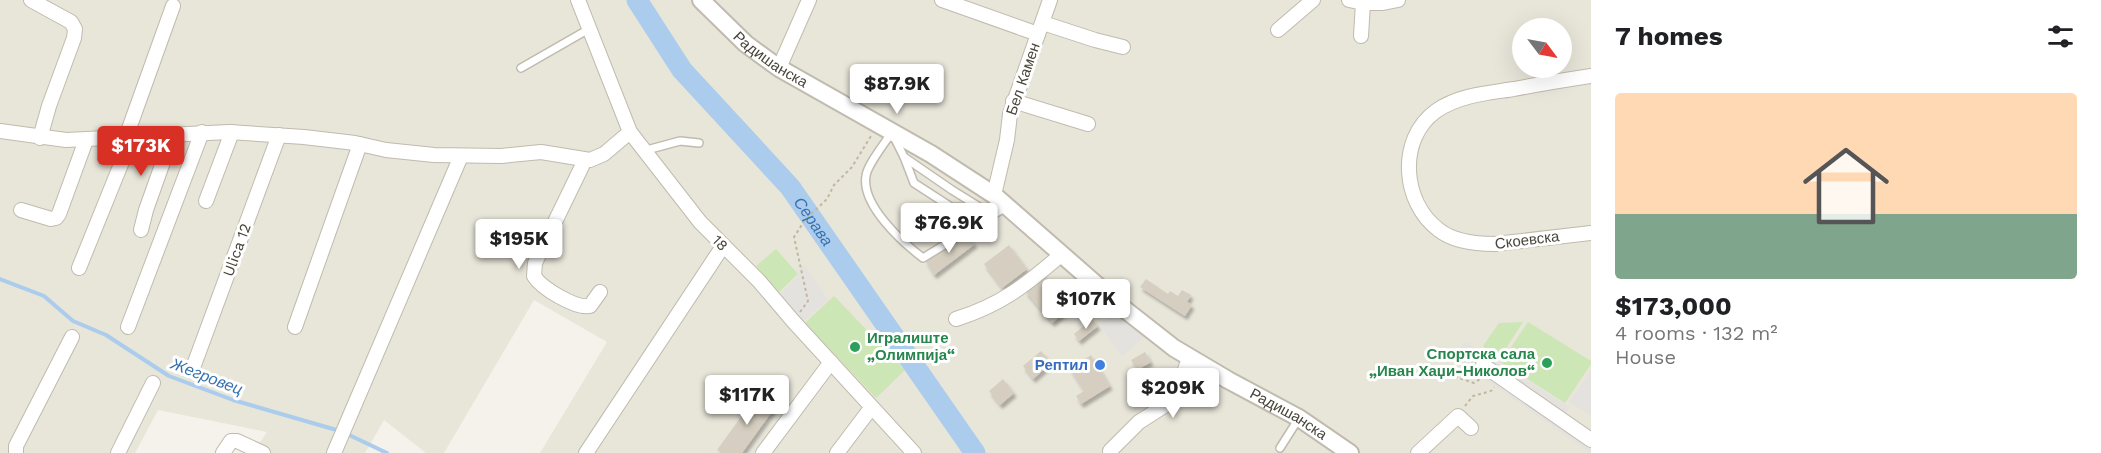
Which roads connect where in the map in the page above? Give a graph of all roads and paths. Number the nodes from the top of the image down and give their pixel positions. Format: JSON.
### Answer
{"nodes":[{"id":1,"x":31,"y":0,"type":"edge"},
{"id":2,"x":578,"y":0,"type":"edge"},
{"id":3,"x":809,"y":0,"type":"edge"},
{"id":4,"x":942,"y":0,"type":"edge"},
{"id":5,"x":1050,"y":0,"type":"edge"},
{"id":6,"x":1313,"y":0,"type":"edge"},
{"id":7,"x":1398,"y":0,"type":"edge"},
{"id":8,"x":1356,"y":2,"type":"edge"},
{"id":9,"x":709,"y":4,"type":"edge"},
{"id":10,"x":173,"y":6,"type":"dead end"},
{"id":11,"x":1040,"y":28,"type":"junction"},
{"id":12,"x":589,"y":29,"type":"junction"},
{"id":13,"x":1278,"y":30,"type":"dead end"},
{"id":14,"x":1361,"y":36,"type":"dead end"},
{"id":15,"x":1123,"y":47,"type":"dead end"},
{"id":16,"x":521,"y":68,"type":"dead end"},
{"id":17,"x":778,"y":68,"type":"junction"},
{"id":18,"x":1591,"y":76,"type":"edge"},
{"id":19,"x":1013,"y":101,"type":"junction"},
{"id":20,"x":1088,"y":124,"type":"dead end"},
{"id":21,"x":885,"y":128,"type":"junction"},
{"id":22,"x":0,"y":131,"type":"edge"},
{"id":23,"x":202,"y":132,"type":"junction"},
{"id":24,"x":232,"y":132,"type":"junction"},
{"id":25,"x":630,"y":132,"type":"junction"},
{"id":26,"x":173,"y":134,"type":"junction"},
{"id":27,"x":279,"y":135,"type":"junction"},
{"id":28,"x":129,"y":137,"type":"junction"},
{"id":29,"x":40,"y":138,"type":"junction"},
{"id":30,"x":86,"y":140,"type":"junction"},
{"id":31,"x":699,"y":143,"type":"dead end"},
{"id":32,"x":360,"y":144,"type":"junction"},
{"id":33,"x":643,"y":151,"type":"junction"},
{"id":34,"x":461,"y":156,"type":"junction"},
{"id":35,"x":904,"y":157,"type":"junction"},
{"id":36,"x":585,"y":160,"type":"junction"},
{"id":37,"x":206,"y":201,"type":"dead end"},
{"id":38,"x":1001,"y":201,"type":"junction"},
{"id":39,"x":981,"y":208,"type":"junction"},
{"id":40,"x":21,"y":210,"type":"dead end"},
{"id":41,"x":141,"y":230,"type":"dead end"},
{"id":42,"x":1591,"y":233,"type":"edge"},
{"id":43,"x":723,"y":246,"type":"junction"},
{"id":44,"x":1062,"y":254,"type":"junction"},
{"id":45,"x":79,"y":268,"type":"dead end"},
{"id":46,"x":600,"y":292,"type":"dead end"},
{"id":47,"x":796,"y":318,"type":"junction"},
{"id":48,"x":956,"y":319,"type":"dead end"},
{"id":49,"x":128,"y":327,"type":"dead end"},
{"id":50,"x":295,"y":327,"type":"dead end"},
{"id":51,"x":72,"y":337,"type":"dead end"},
{"id":52,"x":1189,"y":358,"type":"junction"},
{"id":53,"x":831,"y":362,"type":"junction"},
{"id":54,"x":194,"y":365,"type":"dead end"},
{"id":55,"x":1389,"y":370,"type":"dead end"},
{"id":56,"x":1492,"y":371,"type":"junction"},
{"id":57,"x":153,"y":383,"type":"dead end"},
{"id":58,"x":871,"y":408,"type":"junction"},
{"id":59,"x":1458,"y":416,"type":"junction"},
{"id":60,"x":1299,"y":418,"type":"junction"},
{"id":61,"x":1471,"y":428,"type":"dead end"},
{"id":62,"x":1591,"y":440,"type":"edge"},
{"id":63,"x":1280,"y":448,"type":"dead end"},
{"id":64,"x":1110,"y":451,"type":"dead end"},
{"id":65,"x":16,"y":453,"type":"edge"},
{"id":66,"x":118,"y":453,"type":"edge"},
{"id":67,"x":223,"y":453,"type":"edge"},
{"id":68,"x":263,"y":453,"type":"edge"},
{"id":69,"x":334,"y":453,"type":"edge"},
{"id":70,"x":586,"y":453,"type":"edge"},
{"id":71,"x":764,"y":453,"type":"edge"},
{"id":72,"x":837,"y":453,"type":"edge"},
{"id":73,"x":913,"y":453,"type":"edge"},
{"id":74,"x":1349,"y":453,"type":"edge"},
{"id":75,"x":1418,"y":453,"type":"edge"}],
"edges":[{"from":1,"to":29,"type":"street"},
{"from":2,"to":12,"type":"street","name":"18"},
{"from":3,"to":17,"type":"street"},
{"from":4,"to":11,"type":"street"},
{"from":5,"to":11,"type":"street","name":"Бел Камен"},
{"from":6,"to":13,"type":"street"},
{"from":7,"to":8,"type":"street"},
{"from":8,"to":14,"type":"street"},
{"from":9,"to":17,"type":"street","name":"Радишанска"},
{"from":10,"to":28,"type":"street"},
{"from":11,"to":15,"type":"street"},
{"from":11,"to":19,"type":"street","name":"Бел Камен"},
{"from":12,"to":16,"type":"lane"},
{"from":12,"to":25,"type":"street","name":"18"},
{"from":17,"to":21,"type":"street","name":"Радишанска"},
{"from":18,"to":42,"type":"street","name":"Скоевска"},
{"from":19,"to":20,"type":"street"},
{"from":19,"to":38,"type":"street","name":"Бел Камен"},
{"from":21,"to":35,"type":"lane"},
{"from":21,"to":38,"type":"street","name":"Радишанска"},
{"from":21,"to":38,"type":"lane"},
{"from":21,"to":47,"type":"path"},
{"from":22,"to":29,"type":"street"},
{"from":23,"to":24,"type":"street"},
{"from":23,"to":26,"type":"street"},
{"from":23,"to":49,"type":"street"},
{"from":24,"to":27,"type":"street"},
{"from":24,"to":37,"type":"street"},
{"from":25,"to":33,"type":"street","name":"18"},
{"from":25,"to":36,"type":"street"},
{"from":26,"to":28,"type":"street"},
{"from":26,"to":41,"type":"street"},
{"from":27,"to":32,"type":"street"},
{"from":27,"to":54,"type":"street","name":"Ulica 12"},
{"from":28,"to":30,"type":"street"},
{"from":28,"to":45,"type":"street"},
{"from":29,"to":30,"type":"street"},
{"from":30,"to":40,"type":"street"},
{"from":31,"to":33,"type":"lane"},
{"from":32,"to":34,"type":"street"},
{"from":32,"to":50,"type":"street"},
{"from":33,"to":43,"type":"street","name":"18"},
{"from":34,"to":36,"type":"street"},
{"from":34,"to":69,"type":"street"},
{"from":35,"to":39,"type":"lane"},
{"from":35,"to":39,"type":"lane"},
{"from":36,"to":46,"type":"street"},
{"from":38,"to":39,"type":"lane"},
{"from":38,"to":44,"type":"street","name":"Радишанска"},
{"from":43,"to":47,"type":"street","name":"18"},
{"from":43,"to":70,"type":"street"},
{"from":44,"to":48,"type":"street"},
{"from":44,"to":52,"type":"street","name":"Радишанска"},
{"from":47,"to":53,"type":"street","name":"18"},
{"from":51,"to":65,"type":"street"},
{"from":52,"to":60,"type":"street","name":"Радишанска"},
{"from":52,"to":64,"type":"street"},
{"from":53,"to":58,"type":"street","name":"18"},
{"from":53,"to":71,"type":"street"},
{"from":55,"to":56,"type":"path"},
{"from":56,"to":59,"type":"path"},
{"from":56,"to":62,"type":"street"},
{"from":57,"to":66,"type":"street"},
{"from":58,"to":72,"type":"street"},
{"from":58,"to":73,"type":"street","name":"18"},
{"from":59,"to":61,"type":"street"},
{"from":59,"to":75,"type":"street"},
{"from":60,"to":63,"type":"lane"},
{"from":60,"to":74,"type":"street","name":"Радишанска"},
{"from":67,"to":68,"type":"street"}]}
